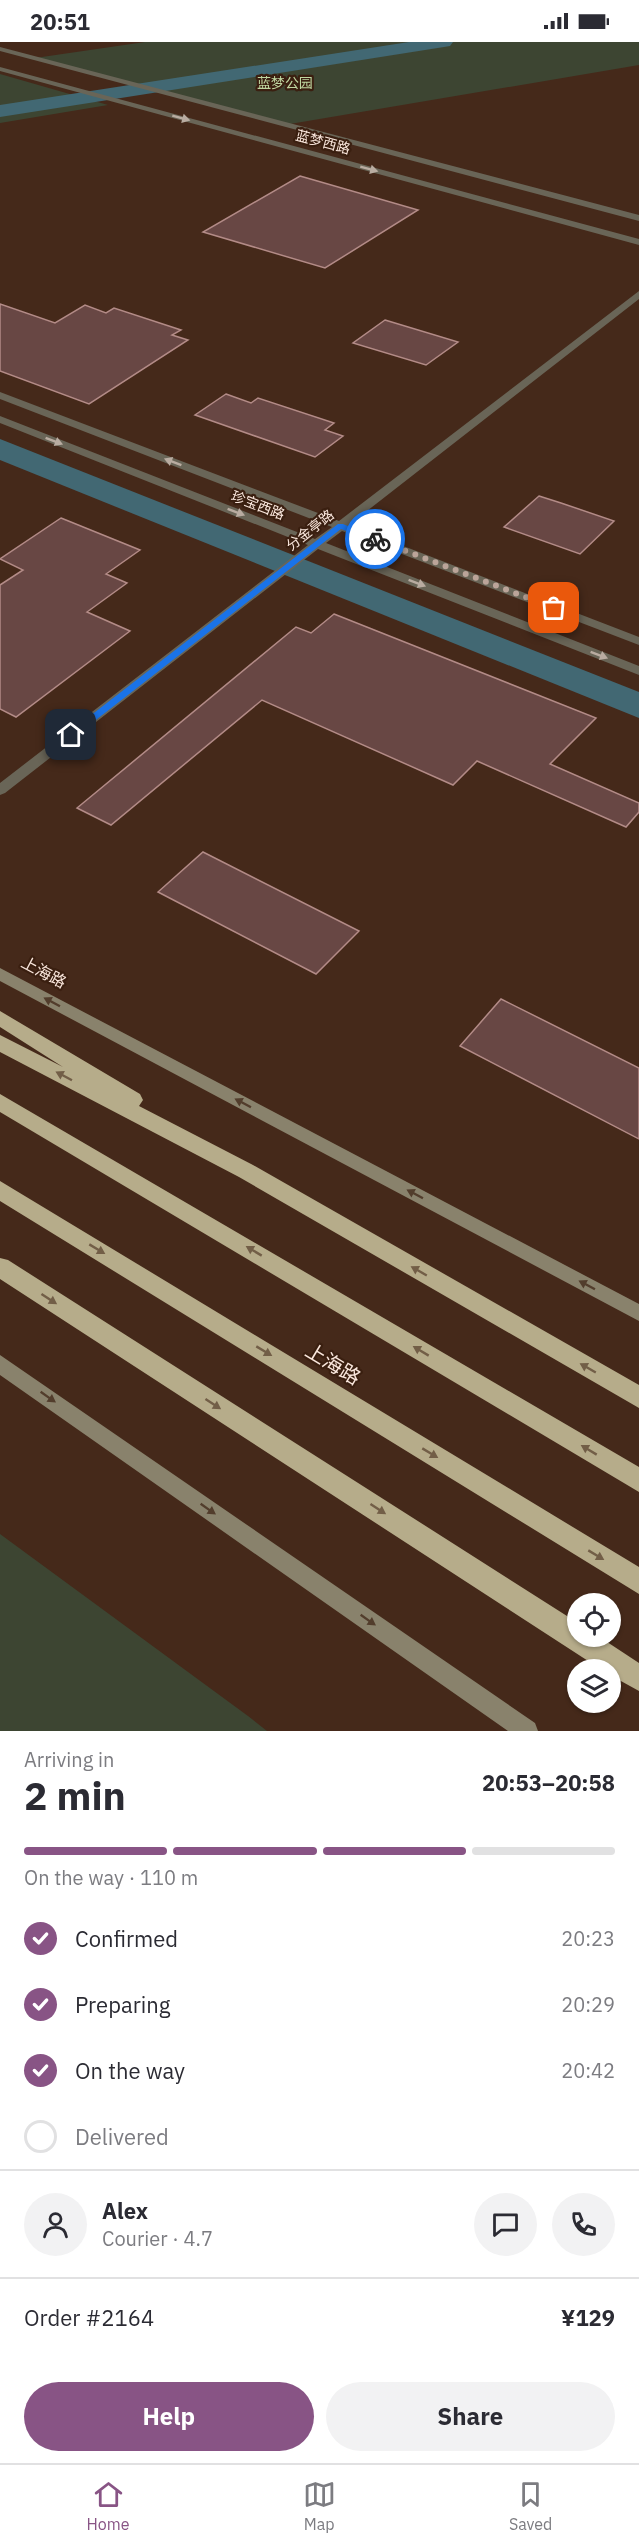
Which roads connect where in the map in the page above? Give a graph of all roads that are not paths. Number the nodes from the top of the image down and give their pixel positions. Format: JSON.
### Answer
{"nodes":[{"id":1,"x":0,"y":49,"type":"edge"},
{"id":2,"x":0,"y":69,"type":"edge"},
{"id":3,"x":639,"y":218,"type":"edge"},
{"id":4,"x":639,"y":242,"type":"edge"},
{"id":5,"x":639,"y":294,"type":"edge"},
{"id":6,"x":0,"y":395,"type":"edge"},
{"id":7,"x":0,"y":419,"type":"edge"},
{"id":8,"x":340,"y":526,"type":"junction"},
{"id":9,"x":317,"y":544,"type":"junction"},
{"id":10,"x":639,"y":641,"type":"edge"},
{"id":11,"x":639,"y":670,"type":"edge"},
{"id":12,"x":0,"y":790,"type":"edge"},
{"id":13,"x":0,"y":974,"type":"edge"},
{"id":14,"x":0,"y":1018,"type":"edge"},
{"id":15,"x":0,"y":1043,"type":"edge"},
{"id":16,"x":0,"y":1102,"type":"edge"},
{"id":17,"x":246,"y":1171,"type":"junction"},
{"id":18,"x":0,"y":1190,"type":"edge"},
{"id":19,"x":0,"y":1267,"type":"edge"},
{"id":20,"x":639,"y":1313,"type":"edge"},
{"id":21,"x":0,"y":1364,"type":"edge"},
{"id":22,"x":639,"y":1397,"type":"edge"},
{"id":23,"x":639,"y":1480,"type":"edge"},
{"id":24,"x":639,"y":1581,"type":"edge"},
{"id":25,"x":639,"y":1678,"type":"edge"},
{"id":26,"x":527,"y":1731,"type":"edge"}],
"edges":[{"from":1,"to":3,"type":"street","name":"蓝梦西路"},
{"from":2,"to":4,"type":"street","name":"蓝梦西路","one_way":true},
{"from":5,"to":8,"type":"street","name":"分金亭路"},
{"from":8,"to":6,"type":"street","name":"珍宝西路","one_way":true},
{"from":7,"to":9,"type":"street","name":"珍宝西路","one_way":true},
{"from":8,"to":9,"type":"street","name":"分金亭路"},
{"from":8,"to":10,"type":"street","name":"珍宝西路"},
{"from":9,"to":11,"type":"street","name":"珍宝西路","one_way":true},
{"from":9,"to":12,"type":"street","name":"分金亭路"},
{"from":20,"to":13,"type":"main road","name":"上海路","one_way":true},
{"from":14,"to":17,"type":"highway"},
{"from":17,"to":15,"type":"highway","one_way":true},
{"from":23,"to":16,"type":"highway","one_way":true},
{"from":22,"to":17,"type":"highway","one_way":true},
{"from":18,"to":24,"type":"highway","name":"上海路","one_way":true},
{"from":19,"to":25,"type":"highway","one_way":true},
{"from":21,"to":26,"type":"main road","one_way":true}]}
